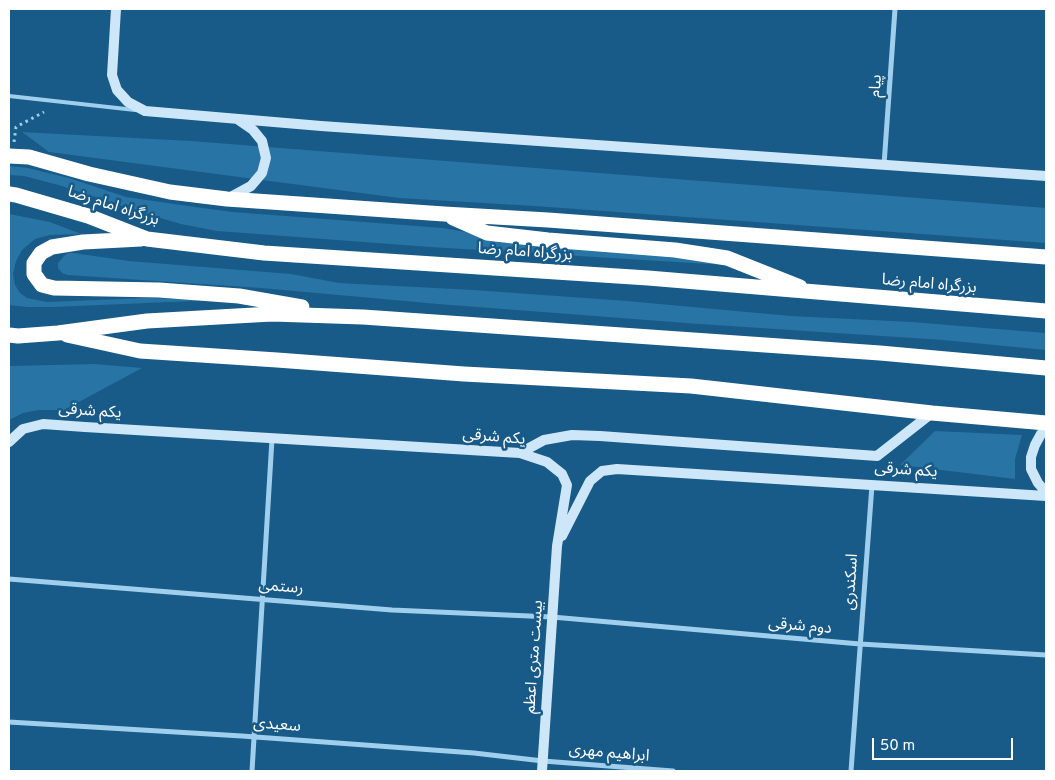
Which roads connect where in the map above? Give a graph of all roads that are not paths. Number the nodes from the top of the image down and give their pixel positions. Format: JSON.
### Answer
{"nodes":[{"id":1,"x":116,"y":9,"type":"edge"},
{"id":2,"x":895,"y":9,"type":"edge"},
{"id":3,"x":9,"y":96,"type":"edge"},
{"id":4,"x":145,"y":111,"type":"junction"},
{"id":5,"x":236,"y":119,"type":"junction"},
{"id":6,"x":9,"y":156,"type":"edge"},
{"id":7,"x":884,"y":165,"type":"junction"},
{"id":8,"x":1046,"y":176,"type":"edge"},
{"id":9,"x":9,"y":194,"type":"edge"},
{"id":10,"x":227,"y":199,"type":"junction"},
{"id":11,"x":444,"y":214,"type":"junction"},
{"id":12,"x":148,"y":239,"type":"junction"},
{"id":13,"x":1046,"y":258,"type":"edge"},
{"id":14,"x":815,"y":293,"type":"junction"},
{"id":15,"x":1046,"y":312,"type":"edge"},
{"id":16,"x":363,"y":317,"type":"junction"},
{"id":17,"x":58,"y":333,"type":"junction"},
{"id":18,"x":9,"y":335,"type":"edge"},
{"id":19,"x":1046,"y":368,"type":"edge"},
{"id":20,"x":932,"y":413,"type":"junction"},
{"id":21,"x":1046,"y":423,"type":"edge"},
{"id":22,"x":1046,"y":431,"type":"edge"},
{"id":23,"x":272,"y":439,"type":"junction"},
{"id":24,"x":9,"y":442,"type":"edge"},
{"id":25,"x":520,"y":453,"type":"junction"},
{"id":26,"x":872,"y":484,"type":"junction"},
{"id":27,"x":1046,"y":492,"type":"edge"},
{"id":28,"x":1046,"y":496,"type":"edge"},
{"id":29,"x":557,"y":546,"type":"junction"},
{"id":30,"x":9,"y":579,"type":"edge"},
{"id":31,"x":263,"y":599,"type":"junction"},
{"id":32,"x":552,"y":618,"type":"junction"},
{"id":33,"x":860,"y":644,"type":"junction"},
{"id":34,"x":1046,"y":655,"type":"edge"},
{"id":35,"x":9,"y":722,"type":"edge"},
{"id":36,"x":254,"y":737,"type":"junction"},
{"id":37,"x":542,"y":766,"type":"edge"},
{"id":38,"x":252,"y":771,"type":"edge"},
{"id":39,"x":673,"y":771,"type":"edge"},
{"id":40,"x":851,"y":771,"type":"edge"}],
"edges":[{"from":1,"to":4,"type":"main road"},
{"from":2,"to":7,"type":"street","name":"پیام"},
{"from":3,"to":4,"type":"lane"},
{"from":4,"to":5,"type":"main road"},
{"from":5,"to":7,"type":"main road"},
{"from":5,"to":10,"type":"main road"},
{"from":6,"to":10,"type":"highway"},
{"from":7,"to":8,"type":"main road"},
{"from":9,"to":12,"type":"highway","name":"بزرگراه امام رضا"},
{"from":10,"to":11,"type":"highway"},
{"from":11,"to":13,"type":"highway"},
{"from":11,"to":14,"type":"highway"},
{"from":12,"to":14,"type":"highway","name":"بزرگراه امام رضا"},
{"from":12,"to":16,"type":"highway"},
{"from":14,"to":15,"type":"highway","name":"بزرگراه امام رضا"},
{"from":16,"to":17,"type":"highway"},
{"from":16,"to":19,"type":"highway"},
{"from":17,"to":18,"type":"highway"},
{"from":17,"to":20,"type":"highway"},
{"from":20,"to":21,"type":"highway"},
{"from":20,"to":25,"type":"main road"},
{"from":22,"to":27,"type":"main road"},
{"from":23,"to":24,"type":"main road","name":"یکم شرقی"},
{"from":23,"to":25,"type":"main road","name":"یکم شرقی"},
{"from":23,"to":31,"type":"street"},
{"from":25,"to":29,"type":"main road","name":"یکم شرقی"},
{"from":26,"to":28,"type":"main road","name":"یکم شرقی"},
{"from":26,"to":29,"type":"main road","name":"یکم شرقی"},
{"from":26,"to":33,"type":"street","name":"اسکندری"},
{"from":29,"to":32,"type":"main road","name":"بیست متری اعظم"},
{"from":30,"to":31,"type":"street","name":"رستمی"},
{"from":31,"to":32,"type":"street","name":"رستمی"},
{"from":31,"to":36,"type":"street"},
{"from":32,"to":33,"type":"street","name":"دوم شرقی"},
{"from":32,"to":37,"type":"main road","name":"بیست متری اعظم"},
{"from":33,"to":34,"type":"street","name":"دوم شرقی"},
{"from":33,"to":40,"type":"street","name":"اسکندری"},
{"from":35,"to":36,"type":"street","name":"سعیدی"},
{"from":36,"to":37,"type":"street","name":"سعیدی"},
{"from":36,"to":38,"type":"street"},
{"from":37,"to":39,"type":"street","name":"ابراهیم مهری"}]}
